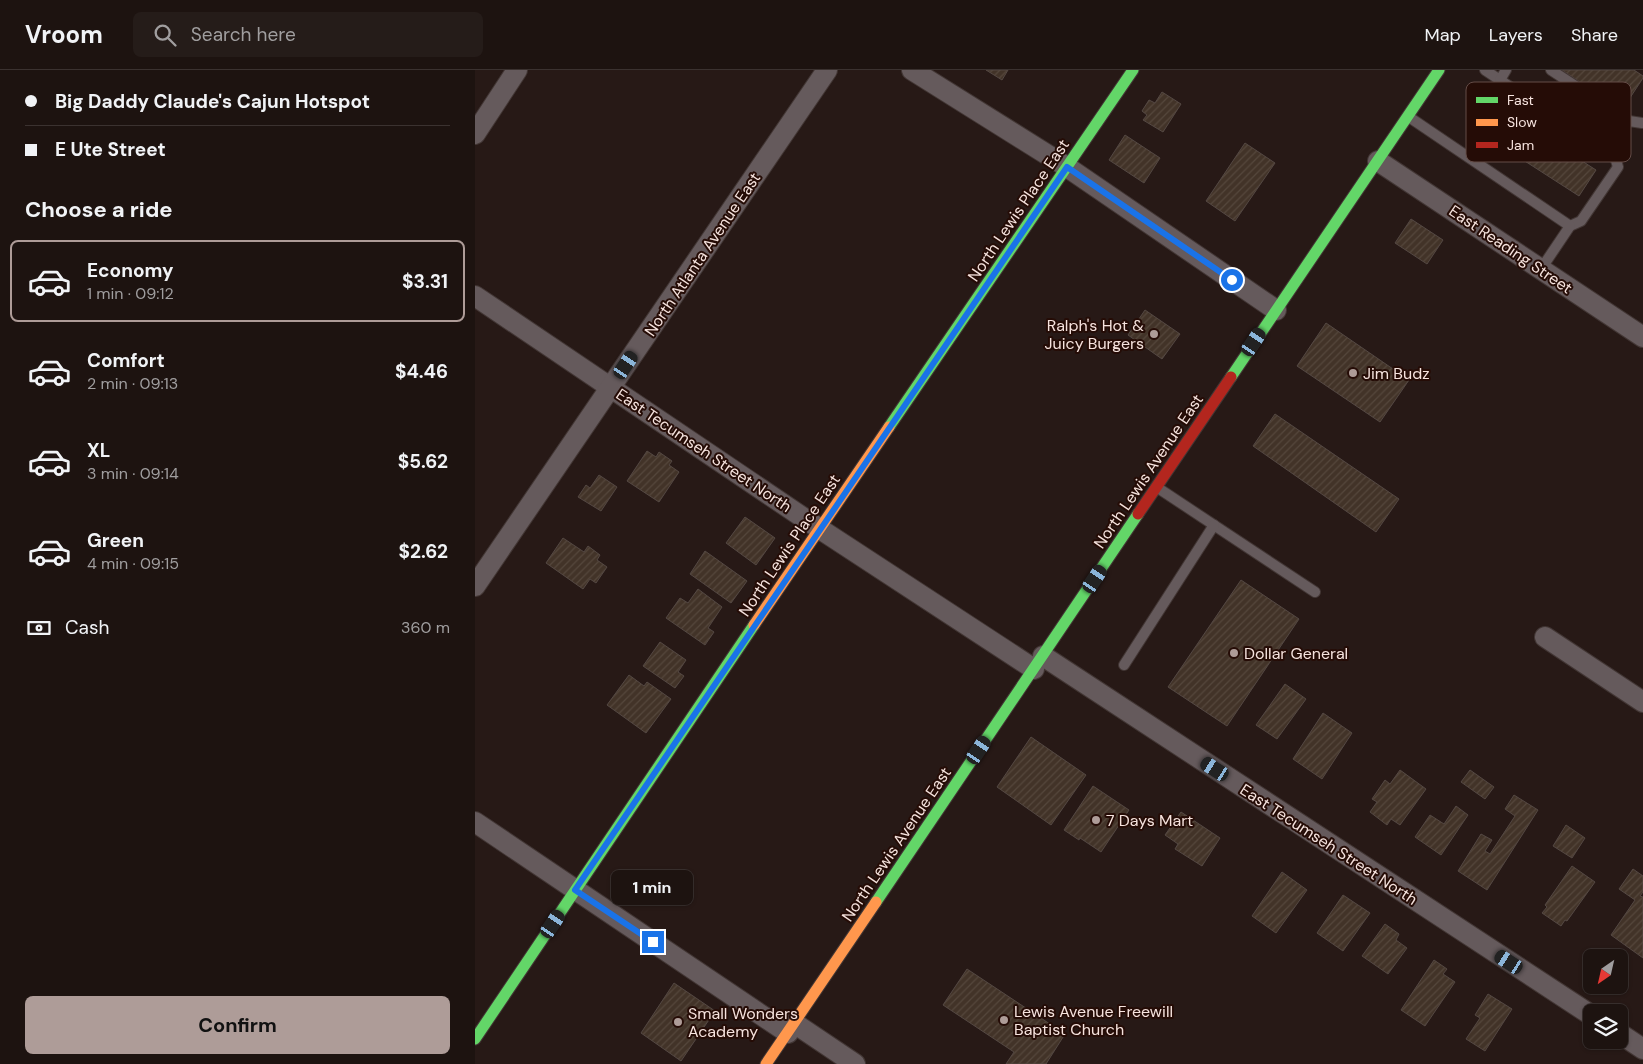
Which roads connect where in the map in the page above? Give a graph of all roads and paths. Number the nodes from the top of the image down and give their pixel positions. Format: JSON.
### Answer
{"nodes":[{"id":1,"x":517,"y":70,"type":"edge"},
{"id":2,"x":827,"y":70,"type":"edge"},
{"id":3,"x":913,"y":70,"type":"edge"},
{"id":4,"x":1133,"y":70,"type":"edge"},
{"id":5,"x":1439,"y":70,"type":"edge"},
{"id":6,"x":1485,"y":70,"type":"edge"},
{"id":7,"x":1506,"y":70,"type":"edge"},
{"id":8,"x":1551,"y":70,"type":"edge"},
{"id":9,"x":1500,"y":80,"type":"junction"},
{"id":10,"x":1503,"y":82,"type":"edge"},
{"id":11,"x":1569,"y":82,"type":"edge"},
{"id":12,"x":1408,"y":116,"type":"junction"},
{"id":13,"x":475,"y":134,"type":"edge"},
{"id":14,"x":1466,"y":155,"type":"edge"},
{"id":15,"x":1378,"y":161,"type":"junction"},
{"id":16,"x":1476,"y":162,"type":"edge"},
{"id":17,"x":1616,"y":162,"type":"edge"},
{"id":18,"x":1067,"y":167,"type":"junction"},
{"id":19,"x":1570,"y":226,"type":"junction"},
{"id":20,"x":1541,"y":269,"type":"junction"},
{"id":21,"x":475,"y":296,"type":"edge"},
{"id":22,"x":1276,"y":310,"type":"junction"},
{"id":23,"x":1643,"y":336,"type":"edge"},
{"id":24,"x":611,"y":388,"type":"junction"},
{"id":25,"x":1157,"y":487,"type":"junction"},
{"id":26,"x":1214,"y":525,"type":"junction"},
{"id":27,"x":820,"y":529,"type":"junction"},
{"id":28,"x":475,"y":586,"type":"edge"},
{"id":29,"x":1315,"y":592,"type":"dead end"},
{"id":30,"x":1545,"y":638,"type":"dead end"},
{"id":31,"x":1038,"y":663,"type":"junction"},
{"id":32,"x":1124,"y":665,"type":"dead end"},
{"id":33,"x":1643,"y":702,"type":"edge"},
{"id":34,"x":475,"y":822,"type":"edge"},
{"id":35,"x":575,"y":890,"type":"junction"},
{"id":36,"x":1583,"y":1011,"type":"edge"},
{"id":37,"x":791,"y":1028,"type":"junction"},
{"id":38,"x":475,"y":1039,"type":"edge"},
{"id":39,"x":1628,"y":1040,"type":"edge"},
{"id":40,"x":1643,"y":1049,"type":"edge"},
{"id":41,"x":766,"y":1064,"type":"edge"},
{"id":42,"x":855,"y":1064,"type":"edge"}],
"edges":[{"from":1,"to":13,"type":"street"},
{"from":2,"to":24,"type":"street","name":"North Atlanta Avenue East"},
{"from":3,"to":18,"type":"street"},
{"from":4,"to":18,"type":"main road","name":"North Lewis Place East"},
{"from":5,"to":12,"type":"main road","name":"North Lewis Avenue East"},
{"from":6,"to":9,"type":"lane"},
{"from":7,"to":9,"type":"lane"},
{"from":8,"to":11,"type":"lane"},
{"from":9,"to":10,"type":"lane"},
{"from":12,"to":14,"type":"lane"},
{"from":12,"to":15,"type":"main road","name":"North Lewis Avenue East"},
{"from":15,"to":20,"type":"street","name":"East Reading Street"},
{"from":15,"to":22,"type":"main road","name":"North Lewis Avenue East"},
{"from":16,"to":19,"type":"lane"},
{"from":17,"to":19,"type":"lane"},
{"from":18,"to":22,"type":"street"},
{"from":18,"to":27,"type":"main road","name":"North Lewis Place East"},
{"from":19,"to":20,"type":"lane"},
{"from":20,"to":23,"type":"street","name":"East Reading Street"},
{"from":21,"to":24,"type":"street","name":"East Tecumseh Street North"},
{"from":22,"to":25,"type":"main road","name":"North Lewis Avenue East"},
{"from":24,"to":27,"type":"street","name":"East Tecumseh Street North"},
{"from":24,"to":28,"type":"street","name":"North Atlanta Avenue East"},
{"from":25,"to":26,"type":"lane"},
{"from":25,"to":31,"type":"main road","name":"North Lewis Avenue East"},
{"from":26,"to":29,"type":"lane"},
{"from":26,"to":32,"type":"lane"},
{"from":27,"to":31,"type":"street","name":"East Tecumseh Street North"},
{"from":27,"to":35,"type":"main road","name":"North Lewis Place East"},
{"from":30,"to":33,"type":"street"},
{"from":31,"to":36,"type":"street","name":"East Tecumseh Street North"},
{"from":31,"to":37,"type":"main road","name":"North Lewis Avenue East"},
{"from":34,"to":35,"type":"street"},
{"from":35,"to":37,"type":"street"},
{"from":35,"to":38,"type":"main road","name":"North Lewis Place East"},
{"from":37,"to":41,"type":"main road","name":"North Lewis Avenue East"},
{"from":37,"to":42,"type":"street"},
{"from":39,"to":40,"type":"street"}]}
